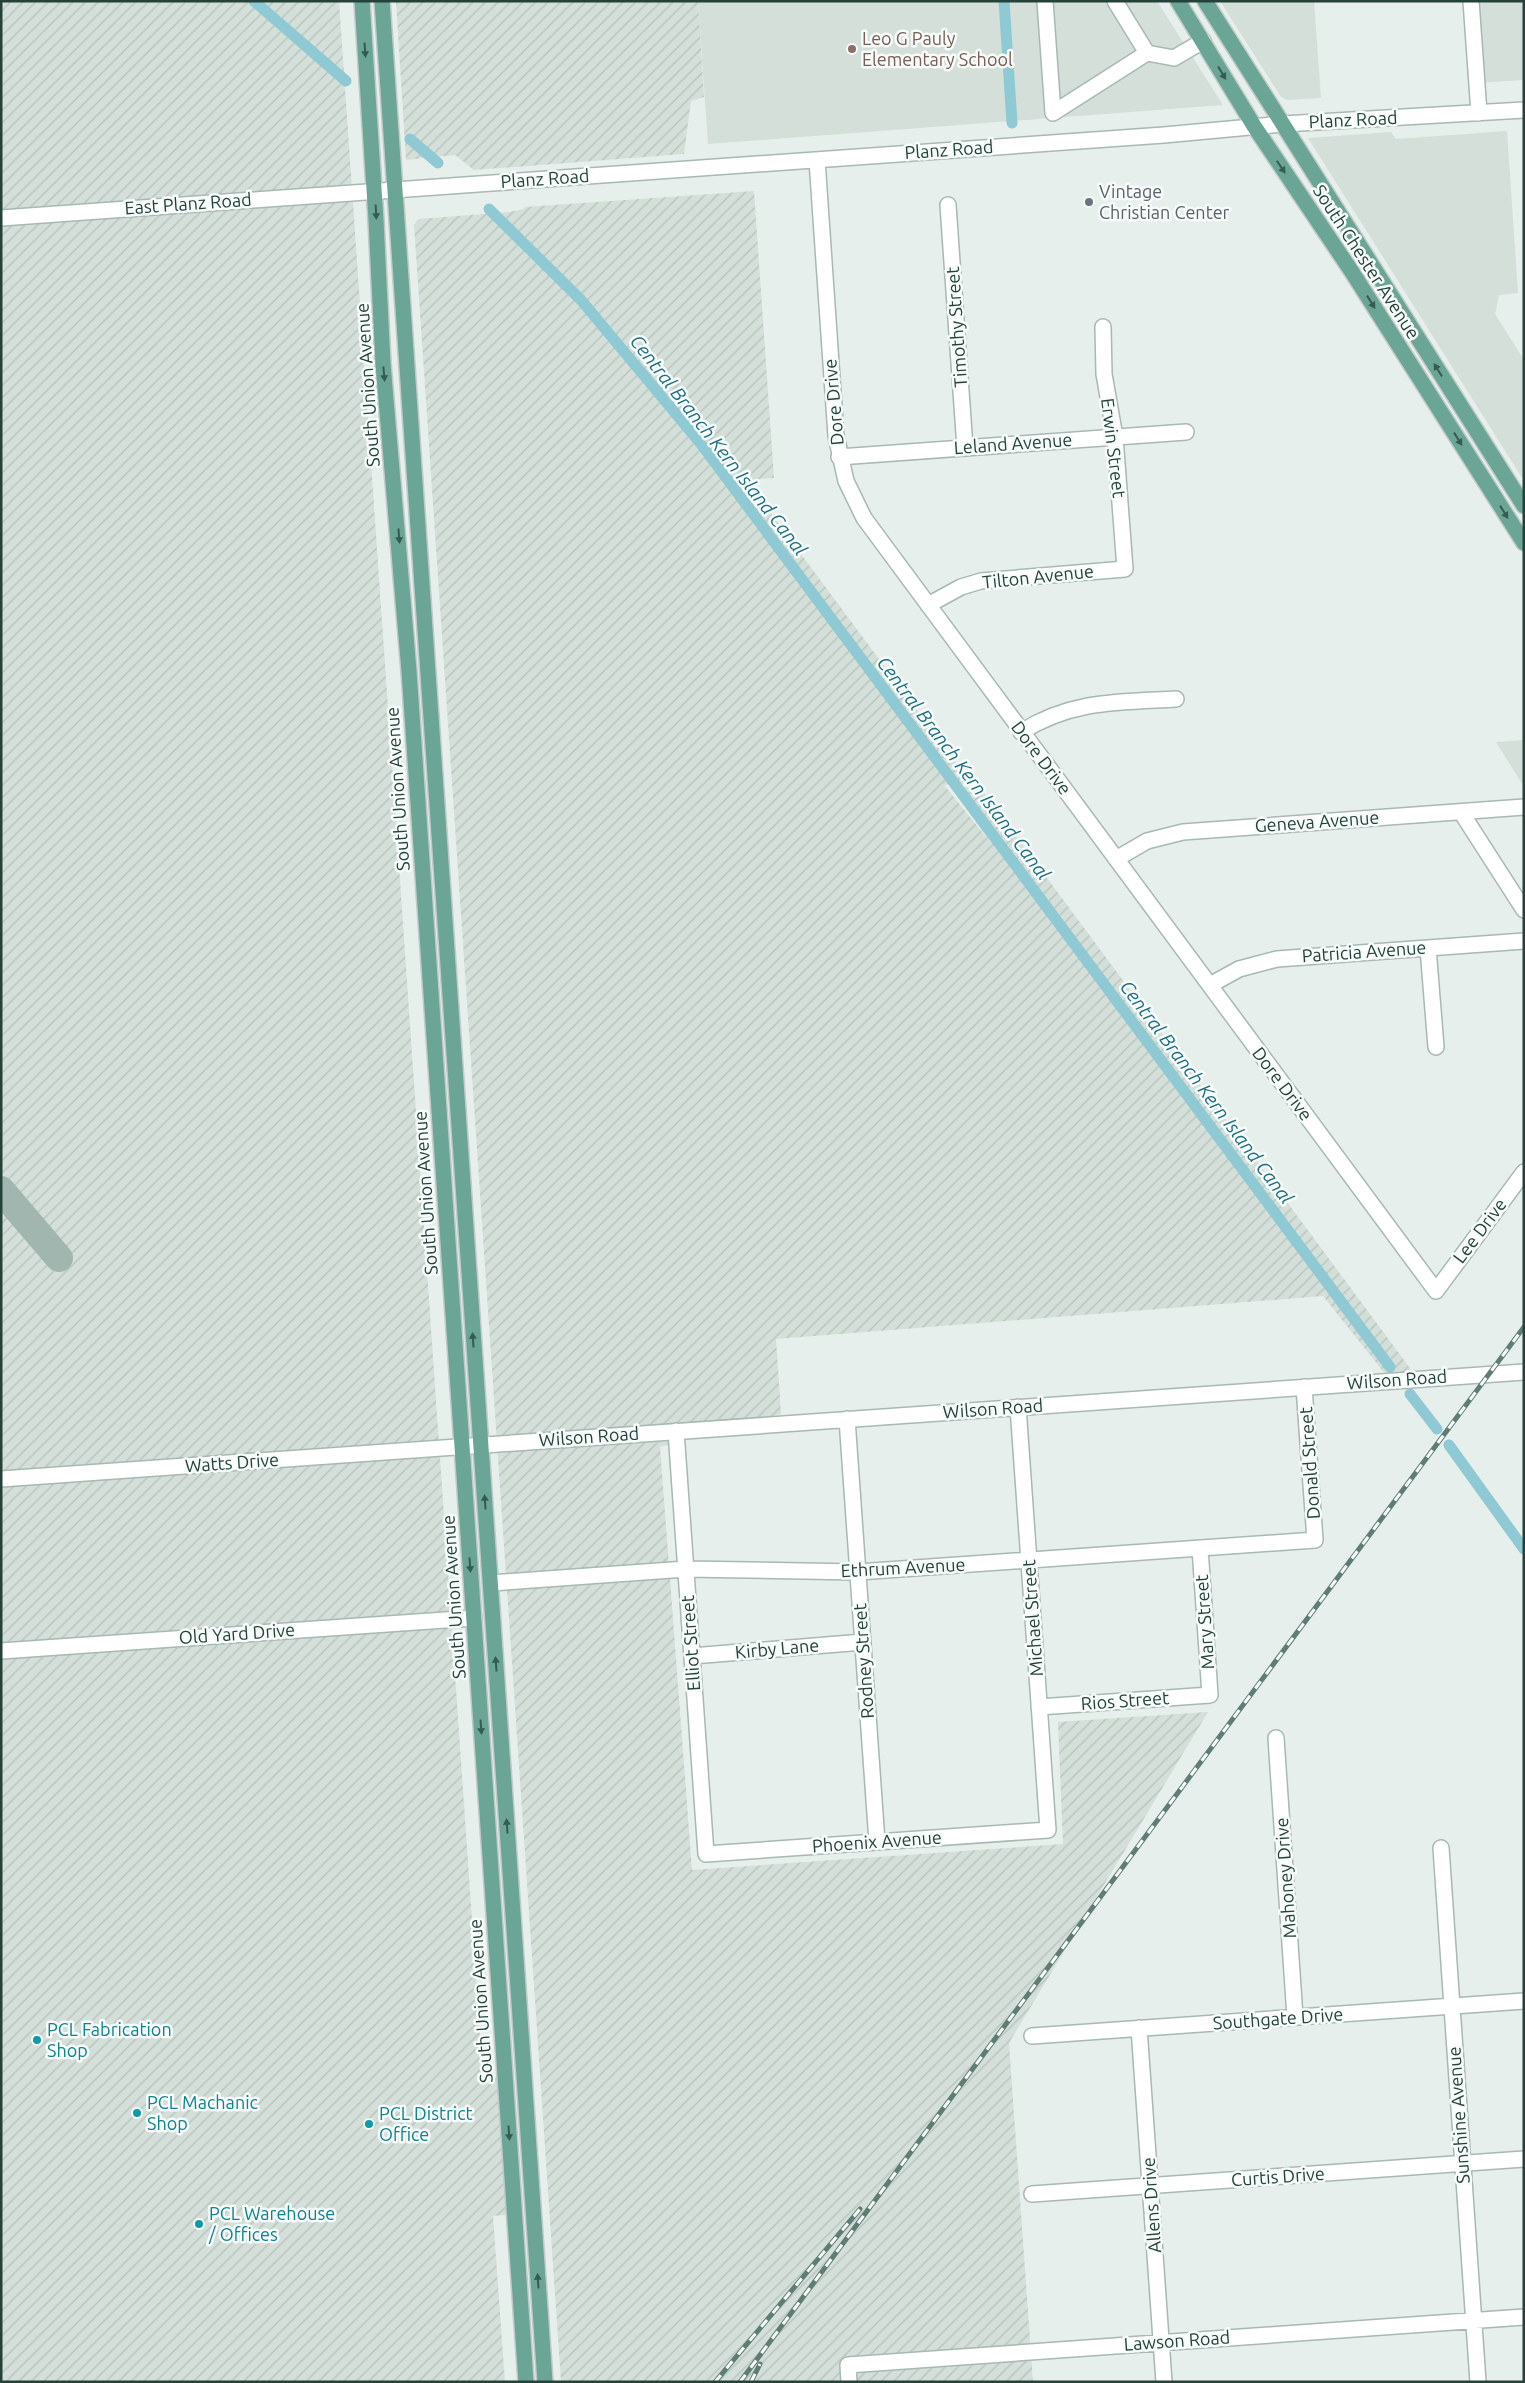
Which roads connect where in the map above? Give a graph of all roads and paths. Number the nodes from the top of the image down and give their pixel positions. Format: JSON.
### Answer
{"nodes":[{"id":1,"x":362,"y":1,"type":"edge"},
{"id":2,"x":382,"y":1,"type":"edge"},
{"id":3,"x":1045,"y":1,"type":"edge"},
{"id":4,"x":1115,"y":1,"type":"edge"},
{"id":5,"x":1178,"y":1,"type":"edge"},
{"id":6,"x":1205,"y":1,"type":"edge"},
{"id":7,"x":1471,"y":1,"type":"edge"},
{"id":8,"x":1203,"y":41,"type":"junction"},
{"id":9,"x":1148,"y":52,"type":"junction"},
{"id":10,"x":1524,"y":110,"type":"edge"},
{"id":11,"x":1479,"y":113,"type":"junction"},
{"id":12,"x":1282,"y":124,"type":"junction"},
{"id":13,"x":1254,"y":126,"type":"junction"},
{"id":14,"x":817,"y":160,"type":"junction"},
{"id":15,"x":395,"y":190,"type":"junction"},
{"id":16,"x":375,"y":191,"type":"junction"},
{"id":17,"x":948,"y":205,"type":"dead end"},
{"id":18,"x":1,"y":218,"type":"edge"},
{"id":19,"x":1103,"y":327,"type":"dead end"},
{"id":20,"x":1186,"y":432,"type":"dead end"},
{"id":21,"x":1115,"y":437,"type":"junction"},
{"id":22,"x":965,"y":448,"type":"junction"},
{"id":23,"x":839,"y":457,"type":"junction"},
{"id":24,"x":1524,"y":506,"type":"edge"},
{"id":25,"x":417,"y":512,"type":"junction"},
{"id":26,"x":397,"y":513,"type":"junction"},
{"id":27,"x":1524,"y":543,"type":"edge"},
{"id":28,"x":1125,"y":569,"type":"joint"},
{"id":29,"x":928,"y":606,"type":"junction"},
{"id":30,"x":409,"y":671,"type":"junction"},
{"id":31,"x":1176,"y":699,"type":"dead end"},
{"id":32,"x":1021,"y":732,"type":"junction"},
{"id":33,"x":435,"y":778,"type":"junction"},
{"id":34,"x":1524,"y":807,"type":"edge"},
{"id":35,"x":1462,"y":812,"type":"junction"},
{"id":36,"x":419,"y":820,"type":"junction"},
{"id":37,"x":1116,"y":859,"type":"junction"},
{"id":38,"x":1524,"y":910,"type":"edge"},
{"id":39,"x":444,"y":913,"type":"junction"},
{"id":40,"x":1524,"y":941,"type":"edge"},
{"id":41,"x":1428,"y":948,"type":"junction"},
{"id":42,"x":1210,"y":986,"type":"junction"},
{"id":43,"x":1436,"y":1047,"type":"dead end"},
{"id":44,"x":459,"y":1124,"type":"junction"},
{"id":45,"x":440,"y":1125,"type":"junction"},
{"id":46,"x":1524,"y":1172,"type":"edge"},
{"id":47,"x":1436,"y":1291,"type":"joint"},
{"id":48,"x":1524,"y":1372,"type":"edge"},
{"id":49,"x":1304,"y":1386,"type":"junction"},
{"id":50,"x":1018,"y":1407,"type":"junction"},
{"id":51,"x":847,"y":1419,"type":"junction"},
{"id":52,"x":676,"y":1431,"type":"junction"},
{"id":53,"x":481,"y":1445,"type":"junction"},
{"id":54,"x":462,"y":1446,"type":"junction"},
{"id":55,"x":1,"y":1479,"type":"edge"},
{"id":56,"x":1315,"y":1540,"type":"joint"},
{"id":57,"x":1200,"y":1548,"type":"junction"},
{"id":58,"x":1029,"y":1560,"type":"junction"},
{"id":59,"x":686,"y":1569,"type":"junction"},
{"id":60,"x":858,"y":1572,"type":"junction"},
{"id":61,"x":490,"y":1583,"type":"junction"},
{"id":62,"x":474,"y":1618,"type":"junction"},
{"id":63,"x":863,"y":1642,"type":"junction"},
{"id":64,"x":1,"y":1651,"type":"edge"},
{"id":65,"x":692,"y":1656,"type":"junction"},
{"id":66,"x":1210,"y":1695,"type":"joint"},
{"id":67,"x":1039,"y":1708,"type":"junction"},
{"id":68,"x":1276,"y":1738,"type":"dead end"},
{"id":69,"x":1048,"y":1830,"type":"joint"},
{"id":70,"x":489,"y":1835,"type":"junction"},
{"id":71,"x":877,"y":1842,"type":"junction"},
{"id":72,"x":1441,"y":1848,"type":"dead end"},
{"id":73,"x":706,"y":1854,"type":"joint"},
{"id":74,"x":514,"y":1939,"type":"junction"},
{"id":75,"x":496,"y":1947,"type":"junction"},
{"id":76,"x":1524,"y":2001,"type":"edge"},
{"id":77,"x":1452,"y":2006,"type":"junction"},
{"id":78,"x":1295,"y":2017,"type":"junction"},
{"id":79,"x":1139,"y":2028,"type":"junction"},
{"id":80,"x":520,"y":2032,"type":"junction"},
{"id":81,"x":1032,"y":2036,"type":"dead end"},
{"id":82,"x":504,"y":2055,"type":"junction"},
{"id":83,"x":528,"y":2127,"type":"junction"},
{"id":84,"x":510,"y":2156,"type":"junction"},
{"id":85,"x":1524,"y":2159,"type":"edge"},
{"id":86,"x":1463,"y":2164,"type":"junction"},
{"id":87,"x":1150,"y":2186,"type":"junction"},
{"id":88,"x":1032,"y":2194,"type":"dead end"},
{"id":89,"x":536,"y":2254,"type":"junction"},
{"id":90,"x":518,"y":2275,"type":"junction"},
{"id":91,"x":1524,"y":2317,"type":"edge"},
{"id":92,"x":1474,"y":2320,"type":"junction"},
{"id":93,"x":1161,"y":2342,"type":"junction"},
{"id":94,"x":545,"y":2381,"type":"edge"},
{"id":95,"x":526,"y":2382,"type":"edge"},
{"id":96,"x":849,"y":2382,"type":"edge"},
{"id":97,"x":1164,"y":2382,"type":"edge"},
{"id":98,"x":1478,"y":2382,"type":"edge"}],
"edges":[{"from":1,"to":16,"type":"main road","name":"South Union Avenue","one_way":true},
{"from":2,"to":15,"type":"main road","name":"South Union Avenue"},
{"from":3,"to":9,"type":"street"},
{"from":4,"to":9,"type":"street"},
{"from":5,"to":8,"type":"main road","name":"South Chester Avenue"},
{"from":6,"to":12,"type":"main road","name":"South Chester Avenue"},
{"from":7,"to":11,"type":"street"},
{"from":8,"to":9,"type":"street"},
{"from":8,"to":13,"type":"main road","name":"South Chester Avenue","one_way":true},
{"from":10,"to":11,"type":"street","name":"Planz Road"},
{"from":11,"to":12,"type":"street","name":"Planz Road"},
{"from":12,"to":13,"type":"street","name":"Planz Road"},
{"from":24,"to":12,"type":"main road","name":"South Chester Avenue","one_way":true},
{"from":13,"to":14,"type":"street","name":"Planz Road"},
{"from":13,"to":27,"type":"main road","name":"South Chester Avenue","one_way":true},
{"from":14,"to":15,"type":"street","name":"Planz Road"},
{"from":14,"to":23,"type":"street","name":"Dore Drive"},
{"from":15,"to":16,"type":"street","name":"Planz Road"},
{"from":15,"to":25,"type":"main road","name":"South Union Avenue"},
{"from":16,"to":18,"type":"street","name":"East Planz Road"},
{"from":16,"to":26,"type":"main road","name":"South Union Avenue","one_way":true},
{"from":17,"to":22,"type":"street","name":"Timothy Street"},
{"from":19,"to":21,"type":"street","name":"Erwin Street"},
{"from":20,"to":21,"type":"street","name":"Leland Avenue"},
{"from":21,"to":22,"type":"street","name":"Leland Avenue"},
{"from":21,"to":28,"type":"street","name":"Erwin Street"},
{"from":22,"to":23,"type":"street","name":"Leland Avenue"},
{"from":23,"to":29,"type":"street","name":"Dore Drive"},
{"from":25,"to":26,"type":"main road"},
{"from":25,"to":33,"type":"main road","name":"South Union Avenue"},
{"from":26,"to":30,"type":"main road","name":"South Union Avenue","one_way":true},
{"from":28,"to":29,"type":"street","name":"Tilton Avenue"},
{"from":29,"to":32,"type":"street","name":"Dore Drive"},
{"from":30,"to":33,"type":"main road"},
{"from":30,"to":36,"type":"main road","name":"South Union Avenue"},
{"from":31,"to":32,"type":"street"},
{"from":32,"to":37,"type":"street","name":"Dore Drive"},
{"from":33,"to":39,"type":"main road","name":"South Union Avenue"},
{"from":34,"to":35,"type":"street","name":"Geneva Avenue"},
{"from":35,"to":37,"type":"street","name":"Geneva Avenue"},
{"from":35,"to":38,"type":"street"},
{"from":36,"to":39,"type":"main road"},
{"from":36,"to":45,"type":"main road","name":"South Union Avenue"},
{"from":37,"to":42,"type":"street","name":"Dore Drive"},
{"from":39,"to":44,"type":"main road","name":"South Union Avenue"},
{"from":40,"to":41,"type":"street","name":"Patricia Avenue"},
{"from":41,"to":42,"type":"street","name":"Patricia Avenue"},
{"from":41,"to":43,"type":"street"},
{"from":42,"to":47,"type":"street","name":"Dore Drive"},
{"from":44,"to":45,"type":"main road"},
{"from":53,"to":44,"type":"main road","name":"South Union Avenue","one_way":true},
{"from":45,"to":54,"type":"main road","name":"South Union Avenue"},
{"from":46,"to":47,"type":"street","name":"Lee Drive"},
{"from":48,"to":49,"type":"street","name":"Wilson Road"},
{"from":49,"to":50,"type":"street","name":"Wilson Road"},
{"from":49,"to":56,"type":"street","name":"Donald Street"},
{"from":50,"to":51,"type":"street","name":"Wilson Road"},
{"from":50,"to":58,"type":"street","name":"Michael Street"},
{"from":51,"to":52,"type":"street","name":"Wilson Road"},
{"from":51,"to":60,"type":"street","name":"Rodney Street"},
{"from":52,"to":53,"type":"street","name":"Wilson Road"},
{"from":52,"to":59,"type":"street","name":"Elliot Street"},
{"from":53,"to":54,"type":"street","name":"Wilson Road"},
{"from":61,"to":53,"type":"main road","name":"South Union Avenue","one_way":true},
{"from":54,"to":55,"type":"street","name":"Watts Drive"},
{"from":54,"to":62,"type":"main road","name":"South Union Avenue","one_way":true},
{"from":56,"to":57,"type":"street","name":"Ethrum Avenue"},
{"from":57,"to":58,"type":"street","name":"Ethrum Avenue"},
{"from":57,"to":66,"type":"street","name":"Mary Street"},
{"from":58,"to":60,"type":"street","name":"Ethrum Avenue"},
{"from":58,"to":67,"type":"street","name":"Michael Street"},
{"from":59,"to":60,"type":"street","name":"Ethrum Avenue"},
{"from":59,"to":61,"type":"street","name":"Ethrum Avenue"},
{"from":59,"to":65,"type":"street","name":"Elliot Street"},
{"from":60,"to":63,"type":"street","name":"Rodney Street"},
{"from":74,"to":61,"type":"main road","name":"South Union Avenue","one_way":true},
{"from":62,"to":64,"type":"street","name":"Old Yard Drive"},
{"from":62,"to":70,"type":"main road","name":"South Union Avenue","one_way":true},
{"from":63,"to":65,"type":"street","name":"Kirby Lane"},
{"from":63,"to":71,"type":"street","name":"Rodney Street"},
{"from":65,"to":73,"type":"street","name":"Elliot Street"},
{"from":66,"to":67,"type":"street","name":"Rios Street"},
{"from":67,"to":69,"type":"street","name":"Michael Street"},
{"from":68,"to":78,"type":"street","name":"Mahoney Drive"},
{"from":69,"to":71,"type":"street","name":"Phoenix Avenue"},
{"from":70,"to":74,"type":"main road"},
{"from":70,"to":75,"type":"main road","name":"South Union Avenue"},
{"from":71,"to":73,"type":"street","name":"Phoenix Avenue"},
{"from":72,"to":77,"type":"street","name":"Sunshine Avenue"},
{"from":74,"to":80,"type":"main road","name":"South Union Avenue"},
{"from":75,"to":80,"type":"main road"},
{"from":75,"to":82,"type":"main road","name":"South Union Avenue"},
{"from":76,"to":77,"type":"street","name":"Southgate Drive"},
{"from":77,"to":78,"type":"street","name":"Southgate Drive"},
{"from":77,"to":86,"type":"street","name":"Sunshine Avenue"},
{"from":78,"to":79,"type":"street","name":"Southgate Drive"},
{"from":79,"to":81,"type":"street","name":"Southgate Drive"},
{"from":79,"to":87,"type":"street","name":"Allens Drive"},
{"from":80,"to":83,"type":"main road","name":"South Union Avenue"},
{"from":82,"to":83,"type":"main road"},
{"from":82,"to":84,"type":"main road","name":"South Union Avenue","one_way":true},
{"from":83,"to":89,"type":"main road","name":"South Union Avenue"},
{"from":84,"to":89,"type":"main road"},
{"from":84,"to":90,"type":"main road","name":"South Union Avenue"},
{"from":85,"to":86,"type":"street","name":"Curtis Drive"},
{"from":86,"to":87,"type":"street","name":"Curtis Drive"},
{"from":86,"to":92,"type":"street","name":"Sunshine Avenue"},
{"from":87,"to":88,"type":"street","name":"Curtis Drive"},
{"from":87,"to":93,"type":"street","name":"Allens Drive"},
{"from":94,"to":89,"type":"main road","name":"South Union Avenue","one_way":true},
{"from":90,"to":94,"type":"main road"},
{"from":90,"to":95,"type":"main road","name":"South Union Avenue"},
{"from":91,"to":92,"type":"street","name":"Lawson Road"},
{"from":92,"to":93,"type":"street","name":"Lawson Road"},
{"from":92,"to":98,"type":"street","name":"Sunshine Avenue"},
{"from":93,"to":96,"type":"street","name":"Lawson Road"},
{"from":93,"to":97,"type":"street","name":"Allens Drive"}]}
